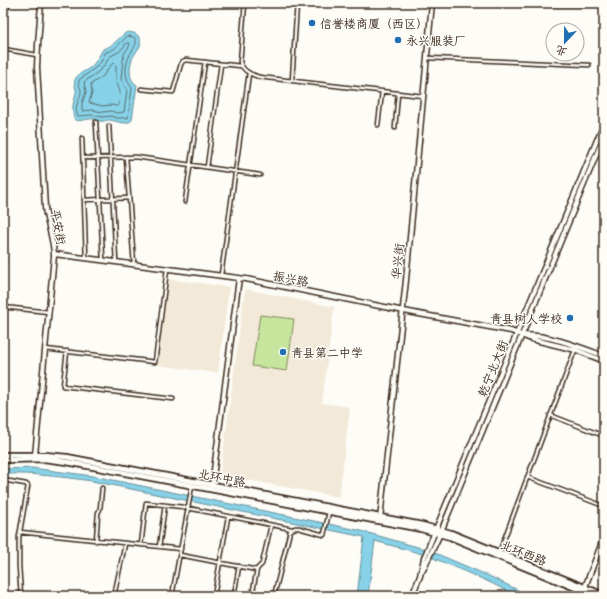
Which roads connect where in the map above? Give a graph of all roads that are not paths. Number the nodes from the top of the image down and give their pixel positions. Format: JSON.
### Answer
{"nodes":[{"id":1,"x":8,"y":3,"type":"edge"},
{"id":2,"x":41,"y":3,"type":"edge"},
{"id":3,"x":245,"y":3,"type":"edge"},
{"id":4,"x":297,"y":3,"type":"edge"},
{"id":5,"x":432,"y":3,"type":"edge"},
{"id":6,"x":549,"y":3,"type":"edge"},
{"id":7,"x":604,"y":3,"type":"edge"},
{"id":8,"x":3,"y":23,"type":"edge"},
{"id":9,"x":3,"y":49,"type":"edge"},
{"id":10,"x":37,"y":55,"type":"junction"},
{"id":11,"x":428,"y":58,"type":"junction"},
{"id":12,"x":205,"y":62,"type":"junction"},
{"id":13,"x":221,"y":64,"type":"junction"},
{"id":14,"x":589,"y":65,"type":"dead end"},
{"id":15,"x":242,"y":66,"type":"junction"},
{"id":16,"x":249,"y":73,"type":"junction"},
{"id":17,"x":292,"y":81,"type":"junction"},
{"id":18,"x":140,"y":89,"type":"dead end"},
{"id":19,"x":382,"y":91,"type":"junction"},
{"id":20,"x":398,"y":93,"type":"junction"},
{"id":21,"x":424,"y":96,"type":"junction"},
{"id":22,"x":96,"y":122,"type":"dead end"},
{"id":23,"x":604,"y":123,"type":"edge"},
{"id":24,"x":378,"y":125,"type":"dead end"},
{"id":25,"x":109,"y":126,"type":"dead end"},
{"id":26,"x":395,"y":128,"type":"dead end"},
{"id":27,"x":82,"y":138,"type":"dead end"},
{"id":28,"x":603,"y":139,"type":"edge"},
{"id":29,"x":111,"y":157,"type":"junction"},
{"id":30,"x":126,"y":157,"type":"junction"},
{"id":31,"x":83,"y":158,"type":"junction"},
{"id":32,"x":98,"y":158,"type":"junction"},
{"id":33,"x":191,"y":165,"type":"junction"},
{"id":34,"x":207,"y":167,"type":"junction"},
{"id":35,"x":236,"y":171,"type":"junction"},
{"id":36,"x":260,"y":175,"type":"dead end"},
{"id":37,"x":113,"y":198,"type":"junction"},
{"id":38,"x":129,"y":198,"type":"junction"},
{"id":39,"x":100,"y":199,"type":"junction"},
{"id":40,"x":84,"y":200,"type":"junction"},
{"id":41,"x":185,"y":202,"type":"dead end"},
{"id":42,"x":54,"y":254,"type":"junction"},
{"id":43,"x":86,"y":258,"type":"junction"},
{"id":44,"x":4,"y":260,"type":"dead end"},
{"id":45,"x":103,"y":260,"type":"junction"},
{"id":46,"x":116,"y":262,"type":"junction"},
{"id":47,"x":134,"y":264,"type":"junction"},
{"id":48,"x":167,"y":268,"type":"junction"},
{"id":49,"x":3,"y":271,"type":"edge"},
{"id":50,"x":221,"y":275,"type":"junction"},
{"id":51,"x":239,"y":278,"type":"junction"},
{"id":52,"x":3,"y":307,"type":"edge"},
{"id":53,"x":402,"y":311,"type":"junction"},
{"id":54,"x":49,"y":312,"type":"junction"},
{"id":55,"x":520,"y":334,"type":"junction"},
{"id":56,"x":46,"y":349,"type":"junction"},
{"id":57,"x":575,"y":349,"type":"junction"},
{"id":58,"x":67,"y":352,"type":"junction"},
{"id":59,"x":604,"y":356,"type":"edge"},
{"id":60,"x":604,"y":361,"type":"edge"},
{"id":61,"x":173,"y":399,"type":"dead end"},
{"id":62,"x":550,"y":415,"type":"junction"},
{"id":63,"x":604,"y":436,"type":"edge"},
{"id":64,"x":35,"y":455,"type":"junction"},
{"id":65,"x":3,"y":456,"type":"edge"},
{"id":66,"x":3,"y":460,"type":"edge"},
{"id":67,"x":527,"y":477,"type":"junction"},
{"id":68,"x":3,"y":480,"type":"edge"},
{"id":69,"x":212,"y":485,"type":"junction"},
{"id":70,"x":192,"y":486,"type":"junction"},
{"id":71,"x":102,"y":488,"type":"dead end"},
{"id":72,"x":165,"y":505,"type":"junction"},
{"id":73,"x":604,"y":506,"type":"edge"},
{"id":74,"x":187,"y":509,"type":"junction"},
{"id":75,"x":329,"y":512,"type":"junction"},
{"id":76,"x":228,"y":517,"type":"junction"},
{"id":77,"x":380,"y":520,"type":"junction"},
{"id":78,"x":271,"y":526,"type":"junction"},
{"id":79,"x":292,"y":529,"type":"junction"},
{"id":80,"x":438,"y":531,"type":"junction"},
{"id":81,"x":20,"y":532,"type":"junction"},
{"id":82,"x":604,"y":537,"type":"edge"},
{"id":83,"x":96,"y":541,"type":"junction"},
{"id":84,"x":125,"y":544,"type":"junction"},
{"id":85,"x":141,"y":545,"type":"junction"},
{"id":86,"x":159,"y":547,"type":"junction"},
{"id":87,"x":181,"y":549,"type":"junction"},
{"id":88,"x":499,"y":553,"type":"junction"},
{"id":89,"x":180,"y":555,"type":"junction"},
{"id":90,"x":220,"y":563,"type":"junction"},
{"id":91,"x":239,"y":566,"type":"junction"},
{"id":92,"x":257,"y":570,"type":"junction"},
{"id":93,"x":585,"y":588,"type":"junction"},
{"id":94,"x":604,"y":595,"type":"edge"},
{"id":95,"x":21,"y":596,"type":"edge"},
{"id":96,"x":114,"y":596,"type":"edge"},
{"id":97,"x":172,"y":596,"type":"edge"},
{"id":98,"x":214,"y":596,"type":"edge"},
{"id":99,"x":234,"y":596,"type":"edge"},
{"id":100,"x":252,"y":596,"type":"edge"},
{"id":101,"x":274,"y":596,"type":"edge"},
{"id":102,"x":412,"y":596,"type":"edge"},
{"id":103,"x":595,"y":596,"type":"edge"}],
"edges":[{"from":1,"to":8,"type":"street"},
{"from":2,"to":10,"type":"street","name":"平安街"},
{"from":3,"to":15,"type":"street"},
{"from":4,"to":17,"type":"street"},
{"from":5,"to":11,"type":"street","name":"华兴街"},
{"from":6,"to":7,"type":"main road"},
{"from":9,"to":10,"type":"street"},
{"from":10,"to":42,"type":"street","name":"平安街"},
{"from":11,"to":14,"type":"street"},
{"from":11,"to":21,"type":"street","name":"华兴街"},
{"from":12,"to":13,"type":"street"},
{"from":12,"to":18,"type":"street"},
{"from":12,"to":33,"type":"street"},
{"from":13,"to":15,"type":"street"},
{"from":13,"to":34,"type":"street"},
{"from":15,"to":16,"type":"street"},
{"from":16,"to":17,"type":"street"},
{"from":16,"to":35,"type":"street"},
{"from":17,"to":19,"type":"street"},
{"from":19,"to":20,"type":"street"},
{"from":19,"to":24,"type":"street"},
{"from":20,"to":21,"type":"street"},
{"from":20,"to":26,"type":"street"},
{"from":21,"to":53,"type":"street","name":"华兴街"},
{"from":22,"to":32,"type":"street"},
{"from":23,"to":55,"type":"street","name":"乾宁北大街"},
{"from":25,"to":29,"type":"street"},
{"from":27,"to":31,"type":"street"},
{"from":28,"to":55,"type":"street","name":"乾宁北大街"},
{"from":29,"to":30,"type":"street"},
{"from":29,"to":32,"type":"street"},
{"from":29,"to":37,"type":"street"},
{"from":30,"to":33,"type":"street"},
{"from":30,"to":38,"type":"street"},
{"from":31,"to":32,"type":"street"},
{"from":31,"to":40,"type":"street"},
{"from":32,"to":39,"type":"street"},
{"from":33,"to":34,"type":"street"},
{"from":33,"to":41,"type":"street"},
{"from":34,"to":35,"type":"street"},
{"from":35,"to":36,"type":"street"},
{"from":35,"to":50,"type":"street"},
{"from":37,"to":38,"type":"street"},
{"from":37,"to":39,"type":"street"},
{"from":37,"to":46,"type":"street"},
{"from":38,"to":47,"type":"street"},
{"from":39,"to":40,"type":"street"},
{"from":39,"to":45,"type":"street"},
{"from":40,"to":43,"type":"street"},
{"from":42,"to":43,"type":"street","name":"振兴路"},
{"from":42,"to":54,"type":"street","name":"平安街"},
{"from":43,"to":45,"type":"street","name":"振兴路"},
{"from":44,"to":49,"type":"street"},
{"from":45,"to":46,"type":"street","name":"振兴路"},
{"from":46,"to":47,"type":"street","name":"振兴路"},
{"from":47,"to":48,"type":"street","name":"振兴路"},
{"from":48,"to":50,"type":"street","name":"振兴路"},
{"from":48,"to":58,"type":"street"},
{"from":50,"to":51,"type":"street","name":"振兴路"},
{"from":51,"to":53,"type":"street","name":"振兴路"},
{"from":51,"to":69,"type":"street"},
{"from":52,"to":54,"type":"street"},
{"from":53,"to":55,"type":"street","name":"振兴路"},
{"from":53,"to":77,"type":"street","name":"华兴街"},
{"from":54,"to":56,"type":"street","name":"平安街"},
{"from":55,"to":57,"type":"street"},
{"from":55,"to":59,"type":"street"},
{"from":55,"to":80,"type":"street","name":"乾宁北大街"},
{"from":56,"to":58,"type":"street"},
{"from":56,"to":64,"type":"street","name":"平安街"},
{"from":57,"to":60,"type":"street"},
{"from":57,"to":62,"type":"street"},
{"from":58,"to":61,"type":"street"},
{"from":62,"to":63,"type":"street"},
{"from":62,"to":67,"type":"street"},
{"from":64,"to":65,"type":"main road","name":"北环中路"},
{"from":64,"to":69,"type":"main road","name":"北环中路"},
{"from":66,"to":70,"type":"main road","name":"北环中路"},
{"from":67,"to":73,"type":"street"},
{"from":67,"to":88,"type":"street"},
{"from":68,"to":81,"type":"street"},
{"from":69,"to":77,"type":"main road","name":"北环中路"},
{"from":70,"to":74,"type":"street"},
{"from":70,"to":75,"type":"main road","name":"北环中路"},
{"from":71,"to":83,"type":"street"},
{"from":72,"to":74,"type":"street"},
{"from":72,"to":85,"type":"street"},
{"from":72,"to":86,"type":"street"},
{"from":74,"to":76,"type":"street"},
{"from":74,"to":87,"type":"street"},
{"from":75,"to":77,"type":"main road","name":"北环中路"},
{"from":75,"to":79,"type":"street"},
{"from":76,"to":78,"type":"street"},
{"from":76,"to":90,"type":"street"},
{"from":77,"to":80,"type":"main road","name":"北环中路"},
{"from":78,"to":79,"type":"street"},
{"from":78,"to":92,"type":"street"},
{"from":79,"to":101,"type":"street"},
{"from":80,"to":88,"type":"main road","name":"北环西路"},
{"from":80,"to":102,"type":"street","name":"乾宁北大街"},
{"from":80,"to":103,"type":"main road","name":"北环西路"},
{"from":81,"to":83,"type":"street"},
{"from":81,"to":95,"type":"street"},
{"from":82,"to":93,"type":"street"},
{"from":83,"to":84,"type":"street"},
{"from":84,"to":85,"type":"street"},
{"from":84,"to":96,"type":"street"},
{"from":85,"to":86,"type":"street"},
{"from":86,"to":87,"type":"street"},
{"from":87,"to":89,"type":"street"},
{"from":88,"to":93,"type":"main road","name":"北环西路"},
{"from":89,"to":90,"type":"street"},
{"from":89,"to":97,"type":"street"},
{"from":90,"to":91,"type":"street"},
{"from":90,"to":98,"type":"street"},
{"from":91,"to":92,"type":"street"},
{"from":91,"to":99,"type":"street"},
{"from":92,"to":100,"type":"street"},
{"from":93,"to":94,"type":"main road","name":"北环西路"}]}
